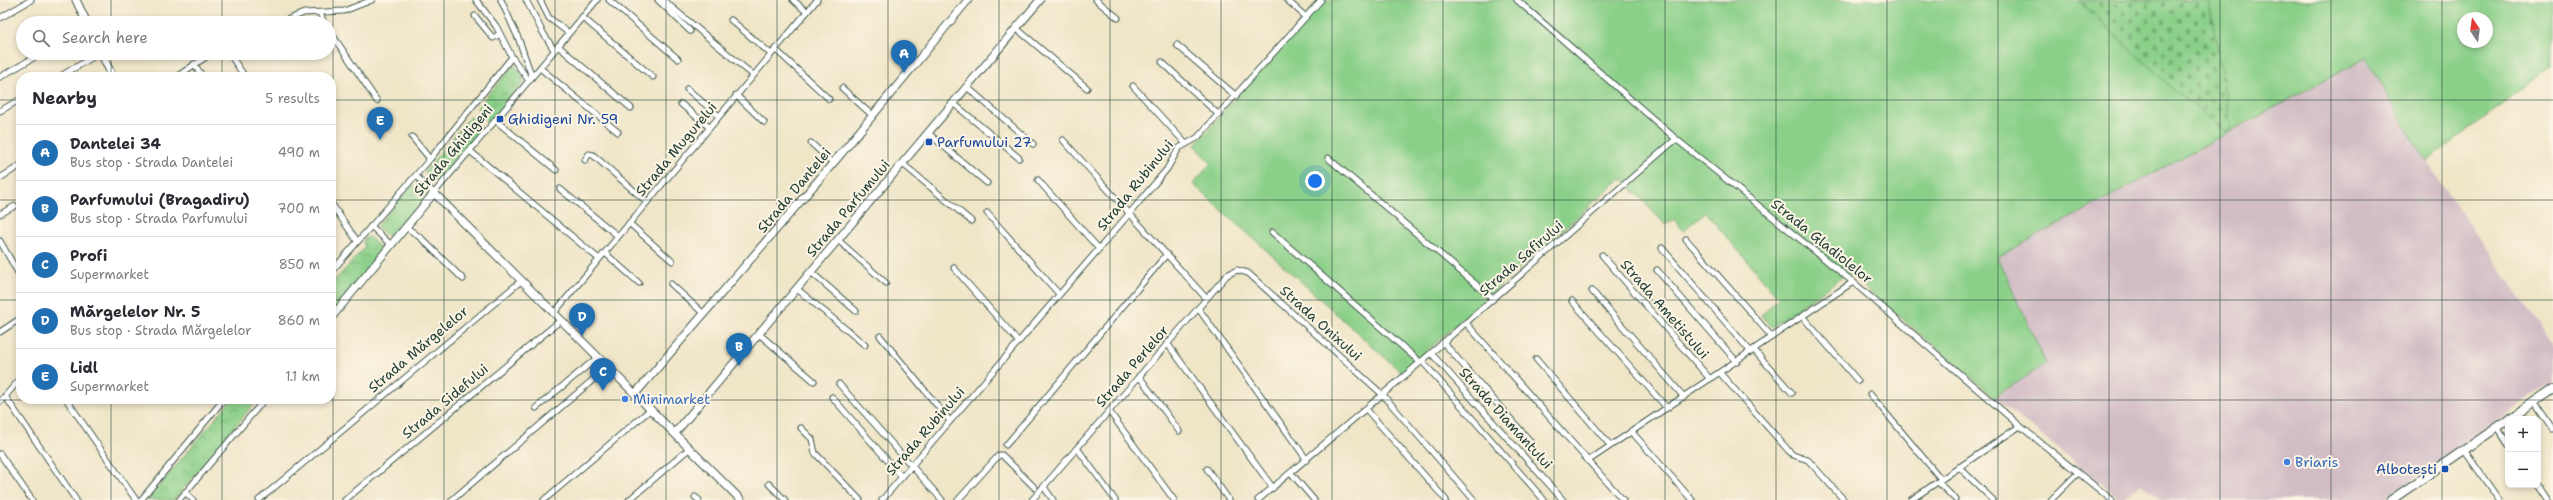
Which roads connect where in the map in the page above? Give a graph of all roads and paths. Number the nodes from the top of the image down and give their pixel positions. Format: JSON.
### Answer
{"nodes":[{"id":1,"x":31,"y":0,"type":"edge"},
{"id":2,"x":76,"y":0,"type":"edge"},
{"id":3,"x":372,"y":0,"type":"edge"},
{"id":4,"x":476,"y":0,"type":"edge"},
{"id":5,"x":501,"y":0,"type":"edge"},
{"id":6,"x":526,"y":0,"type":"edge"},
{"id":7,"x":540,"y":0,"type":"edge"},
{"id":8,"x":597,"y":0,"type":"edge"},
{"id":9,"x":609,"y":0,"type":"edge"},
{"id":10,"x":658,"y":0,"type":"edge"},
{"id":11,"x":663,"y":0,"type":"edge"},
{"id":12,"x":792,"y":0,"type":"edge"},
{"id":13,"x":817,"y":0,"type":"edge"},
{"id":14,"x":968,"y":0,"type":"edge"},
{"id":15,"x":1040,"y":0,"type":"edge"},
{"id":16,"x":1096,"y":0,"type":"edge"},
{"id":17,"x":1287,"y":0,"type":"edge"},
{"id":18,"x":1321,"y":0,"type":"edge"},
{"id":19,"x":1517,"y":0,"type":"edge"},
{"id":20,"x":807,"y":12,"type":"junction"},
{"id":21,"x":320,"y":13,"type":"junction"},
{"id":22,"x":84,"y":16,"type":"edge"},
{"id":23,"x":295,"y":16,"type":"edge"},
{"id":24,"x":321,"y":16,"type":"edge"},
{"id":25,"x":475,"y":16,"type":"dead end"},
{"id":26,"x":1306,"y":17,"type":"junction"},
{"id":27,"x":0,"y":18,"type":"edge"},
{"id":28,"x":582,"y":18,"type":"junction"},
{"id":29,"x":1118,"y":18,"type":"dead end"},
{"id":30,"x":731,"y":20,"type":"dead end"},
{"id":31,"x":1016,"y":28,"type":"junction"},
{"id":32,"x":690,"y":31,"type":"dead end"},
{"id":33,"x":569,"y":33,"type":"junction"},
{"id":34,"x":500,"y":34,"type":"junction"},
{"id":35,"x":336,"y":40,"type":"edge"},
{"id":36,"x":1177,"y":45,"type":"dead end"},
{"id":37,"x":556,"y":48,"type":"junction"},
{"id":38,"x":775,"y":49,"type":"junction"},
{"id":39,"x":771,"y":54,"type":"junction"},
{"id":40,"x":512,"y":57,"type":"junction"},
{"id":41,"x":678,"y":59,"type":"dead end"},
{"id":42,"x":30,"y":60,"type":"edge"},
{"id":43,"x":89,"y":60,"type":"edge"},
{"id":44,"x":104,"y":60,"type":"edge"},
{"id":45,"x":201,"y":60,"type":"edge"},
{"id":46,"x":234,"y":60,"type":"edge"},
{"id":47,"x":1162,"y":62,"type":"dead end"},
{"id":48,"x":194,"y":64,"type":"junction"},
{"id":49,"x":540,"y":68,"type":"junction"},
{"id":50,"x":68,"y":72,"type":"edge"},
{"id":51,"x":110,"y":72,"type":"edge"},
{"id":52,"x":183,"y":72,"type":"edge"},
{"id":53,"x":200,"y":72,"type":"edge"},
{"id":54,"x":242,"y":72,"type":"edge"},
{"id":55,"x":753,"y":76,"type":"junction"},
{"id":56,"x":653,"y":77,"type":"dead end"},
{"id":57,"x":0,"y":78,"type":"edge"},
{"id":58,"x":530,"y":79,"type":"junction"},
{"id":59,"x":1133,"y":86,"type":"dead end"},
{"id":60,"x":967,"y":87,"type":"junction"},
{"id":61,"x":842,"y":88,"type":"dead end"},
{"id":62,"x":1087,"y":88,"type":"dead end"},
{"id":63,"x":687,"y":89,"type":"dead end"},
{"id":64,"x":736,"y":95,"type":"junction"},
{"id":65,"x":1236,"y":96,"type":"junction"},
{"id":66,"x":829,"y":99,"type":"dead end"},
{"id":67,"x":377,"y":101,"type":"dead end"},
{"id":68,"x":16,"y":102,"type":"edge"},
{"id":69,"x":954,"y":103,"type":"junction"},
{"id":70,"x":681,"y":104,"type":"dead end"},
{"id":71,"x":630,"y":108,"type":"dead end"},
{"id":72,"x":0,"y":111,"type":"edge"},
{"id":73,"x":1219,"y":115,"type":"junction"},
{"id":74,"x":719,"y":116,"type":"junction"},
{"id":75,"x":873,"y":116,"type":"junction"},
{"id":76,"x":496,"y":120,"type":"junction"},
{"id":77,"x":764,"y":122,"type":"dead end"},
{"id":78,"x":709,"y":128,"type":"junction"},
{"id":79,"x":618,"y":132,"type":"dead end"},
{"id":80,"x":928,"y":133,"type":"junction"},
{"id":81,"x":412,"y":137,"type":"dead end"},
{"id":82,"x":1676,"y":139,"type":"junction"},
{"id":83,"x":1062,"y":140,"type":"dead end"},
{"id":84,"x":811,"y":143,"type":"dead end"},
{"id":85,"x":1033,"y":144,"type":"dead end"},
{"id":86,"x":1186,"y":144,"type":"junction"},
{"id":87,"x":470,"y":151,"type":"junction"},
{"id":88,"x":1019,"y":158,"type":"dead end"},
{"id":89,"x":1328,"y":158,"type":"dead end"},
{"id":90,"x":430,"y":159,"type":"junction"},
{"id":91,"x":585,"y":160,"type":"dead end"},
{"id":92,"x":834,"y":163,"type":"junction"},
{"id":93,"x":902,"y":164,"type":"junction"},
{"id":94,"x":16,"y":168,"type":"edge"},
{"id":95,"x":556,"y":170,"type":"dead end"},
{"id":96,"x":416,"y":176,"type":"junction"},
{"id":97,"x":0,"y":178,"type":"edge"},
{"id":98,"x":1038,"y":180,"type":"dead end"},
{"id":99,"x":987,"y":183,"type":"dead end"},
{"id":100,"x":560,"y":188,"type":"dead end"},
{"id":101,"x":434,"y":193,"type":"junction"},
{"id":102,"x":647,"y":202,"type":"junction"},
{"id":103,"x":15,"y":206,"type":"dead end"},
{"id":104,"x":336,"y":210,"type":"edge"},
{"id":105,"x":987,"y":213,"type":"dead end"},
{"id":106,"x":0,"y":214,"type":"edge"},
{"id":107,"x":1129,"y":214,"type":"junction"},
{"id":108,"x":971,"y":221,"type":"dead end"},
{"id":109,"x":629,"y":223,"type":"junction"},
{"id":110,"x":371,"y":226,"type":"junction"},
{"id":111,"x":406,"y":227,"type":"junction"},
{"id":112,"x":1272,"y":232,"type":"dead end"},
{"id":113,"x":618,"y":236,"type":"junction"},
{"id":114,"x":1686,"y":239,"type":"dead end"},
{"id":115,"x":838,"y":240,"type":"junction"},
{"id":116,"x":0,"y":241,"type":"edge"},
{"id":117,"x":357,"y":241,"type":"junction"},
{"id":118,"x":391,"y":245,"type":"junction"},
{"id":119,"x":1662,"y":248,"type":"dead end"},
{"id":120,"x":1099,"y":249,"type":"junction"},
{"id":121,"x":6,"y":251,"type":"junction"},
{"id":122,"x":605,"y":253,"type":"junction"},
{"id":123,"x":0,"y":254,"type":"edge"},
{"id":124,"x":1167,"y":254,"type":"junction"},
{"id":125,"x":1602,"y":255,"type":"dead end"},
{"id":126,"x":599,"y":259,"type":"junction"},
{"id":127,"x":672,"y":261,"type":"dead end"},
{"id":128,"x":336,"y":266,"type":"edge"},
{"id":129,"x":954,"y":268,"type":"dead end"},
{"id":130,"x":16,"y":269,"type":"edge"},
{"id":131,"x":1243,"y":270,"type":"joint"},
{"id":132,"x":1657,"y":270,"type":"dead end"},
{"id":133,"x":811,"y":272,"type":"junction"},
{"id":134,"x":463,"y":279,"type":"dead end"},
{"id":135,"x":521,"y":281,"type":"junction"},
{"id":136,"x":1853,"y":282,"type":"junction"},
{"id":137,"x":640,"y":283,"type":"dead end"},
{"id":138,"x":886,"y":283,"type":"dead end"},
{"id":139,"x":671,"y":284,"type":"dead end"},
{"id":140,"x":797,"y":288,"type":"junction"},
{"id":141,"x":1592,"y":292,"type":"dead end"},
{"id":142,"x":1059,"y":294,"type":"junction"},
{"id":143,"x":1206,"y":298,"type":"junction"},
{"id":144,"x":1493,"y":299,"type":"junction"},
{"id":145,"x":1572,"y":301,"type":"dead end"},
{"id":146,"x":1198,"y":308,"type":"junction"},
{"id":147,"x":856,"y":311,"type":"dead end"},
{"id":148,"x":336,"y":312,"type":"edge"},
{"id":149,"x":554,"y":314,"type":"junction"},
{"id":150,"x":704,"y":314,"type":"junction"},
{"id":151,"x":1802,"y":316,"type":"junction"},
{"id":152,"x":561,"y":320,"type":"junction"},
{"id":153,"x":16,"y":321,"type":"edge"},
{"id":154,"x":1466,"y":322,"type":"junction"},
{"id":155,"x":0,"y":332,"type":"edge"},
{"id":156,"x":759,"y":334,"type":"junction"},
{"id":157,"x":880,"y":336,"type":"dead end"},
{"id":158,"x":1772,"y":337,"type":"junction"},
{"id":159,"x":1018,"y":341,"type":"junction"},
{"id":160,"x":1443,"y":342,"type":"junction"},
{"id":161,"x":1167,"y":343,"type":"junction"},
{"id":162,"x":865,"y":345,"type":"dead end"},
{"id":163,"x":1753,"y":351,"type":"junction"},
{"id":164,"x":1431,"y":353,"type":"junction"},
{"id":165,"x":598,"y":357,"type":"junction"},
{"id":166,"x":1536,"y":359,"type":"dead end"},
{"id":167,"x":1421,"y":362,"type":"junction"},
{"id":168,"x":1737,"y":362,"type":"junction"},
{"id":169,"x":608,"y":367,"type":"junction"},
{"id":170,"x":1720,"y":373,"type":"junction"},
{"id":171,"x":1139,"y":376,"type":"junction"},
{"id":172,"x":1710,"y":379,"type":"junction"},
{"id":173,"x":814,"y":381,"type":"dead end"},
{"id":174,"x":1858,"y":381,"type":"dead end"},
{"id":175,"x":16,"y":384,"type":"edge"},
{"id":176,"x":839,"y":384,"type":"dead end"},
{"id":177,"x":2553,"y":389,"type":"edge"},
{"id":178,"x":1792,"y":393,"type":"dead end"},
{"id":179,"x":636,"y":394,"type":"junction"},
{"id":180,"x":1870,"y":394,"type":"dead end"},
{"id":181,"x":1383,"y":395,"type":"junction"},
{"id":182,"x":5,"y":396,"type":"junction"},
{"id":183,"x":832,"y":397,"type":"dead end"},
{"id":184,"x":1684,"y":397,"type":"junction"},
{"id":185,"x":0,"y":402,"type":"edge"},
{"id":186,"x":2534,"y":402,"type":"junction"},
{"id":187,"x":69,"y":404,"type":"edge"},
{"id":188,"x":220,"y":404,"type":"edge"},
{"id":189,"x":261,"y":404,"type":"edge"},
{"id":190,"x":536,"y":408,"type":"dead end"},
{"id":191,"x":1667,"y":408,"type":"junction"},
{"id":192,"x":651,"y":409,"type":"junction"},
{"id":193,"x":1366,"y":409,"type":"junction"},
{"id":194,"x":1109,"y":411,"type":"junction"},
{"id":195,"x":2513,"y":416,"type":"edge"},
{"id":196,"x":950,"y":421,"type":"junction"},
{"id":197,"x":2505,"y":421,"type":"edge"},
{"id":198,"x":2020,"y":426,"type":"junction"},
{"id":199,"x":2497,"y":427,"type":"junction"},
{"id":200,"x":801,"y":428,"type":"dead end"},
{"id":201,"x":2553,"y":430,"type":"edge"},
{"id":202,"x":1179,"y":431,"type":"dead end"},
{"id":203,"x":1631,"y":431,"type":"junction"},
{"id":204,"x":675,"y":433,"type":"junction"},
{"id":205,"x":2505,"y":439,"type":"edge"},
{"id":206,"x":1530,"y":441,"type":"dead end"},
{"id":207,"x":1006,"y":445,"type":"dead end"},
{"id":208,"x":1610,"y":445,"type":"junction"},
{"id":209,"x":690,"y":448,"type":"junction"},
{"id":210,"x":1077,"y":448,"type":"junction"},
{"id":211,"x":2464,"y":450,"type":"junction"},
{"id":212,"x":0,"y":454,"type":"edge"},
{"id":213,"x":1307,"y":460,"type":"junction"},
{"id":214,"x":1588,"y":461,"type":"junction"},
{"id":215,"x":912,"y":466,"type":"junction"},
{"id":216,"x":1959,"y":467,"type":"junction"},
{"id":217,"x":1207,"y":469,"type":"dead end"},
{"id":218,"x":1291,"y":473,"type":"junction"},
{"id":219,"x":2078,"y":473,"type":"junction"},
{"id":220,"x":902,"y":477,"type":"junction"},
{"id":221,"x":1939,"y":480,"type":"junction"},
{"id":222,"x":769,"y":484,"type":"dead end"},
{"id":223,"x":1044,"y":487,"type":"junction"},
{"id":224,"x":1034,"y":488,"type":"dead end"},
{"id":225,"x":1273,"y":488,"type":"junction"},
{"id":226,"x":2538,"y":488,"type":"edge"},
{"id":227,"x":185,"y":492,"type":"junction"},
{"id":228,"x":2395,"y":499,"type":"edge"},
{"id":229,"x":32,"y":500,"type":"edge"},
{"id":230,"x":76,"y":500,"type":"edge"},
{"id":231,"x":136,"y":500,"type":"edge"},
{"id":232,"x":141,"y":500,"type":"edge"},
{"id":233,"x":179,"y":500,"type":"edge"},
{"id":234,"x":193,"y":500,"type":"edge"},
{"id":235,"x":259,"y":500,"type":"edge"},
{"id":236,"x":345,"y":500,"type":"edge"},
{"id":237,"x":452,"y":500,"type":"edge"},
{"id":238,"x":544,"y":500,"type":"edge"},
{"id":239,"x":629,"y":500,"type":"edge"},
{"id":240,"x":741,"y":500,"type":"edge"},
{"id":241,"x":785,"y":500,"type":"edge"},
{"id":242,"x":860,"y":500,"type":"edge"},
{"id":243,"x":882,"y":500,"type":"edge"},
{"id":244,"x":942,"y":500,"type":"edge"},
{"id":245,"x":958,"y":500,"type":"edge"},
{"id":246,"x":1032,"y":500,"type":"edge"},
{"id":247,"x":1053,"y":500,"type":"edge"},
{"id":248,"x":1115,"y":500,"type":"edge"},
{"id":249,"x":1174,"y":500,"type":"edge"},
{"id":250,"x":1229,"y":500,"type":"edge"},
{"id":251,"x":1258,"y":500,"type":"edge"},
{"id":252,"x":1314,"y":500,"type":"edge"},
{"id":253,"x":1446,"y":500,"type":"edge"},
{"id":254,"x":1474,"y":500,"type":"edge"},
{"id":255,"x":1544,"y":500,"type":"edge"},
{"id":256,"x":1563,"y":500,"type":"edge"},
{"id":257,"x":1623,"y":500,"type":"edge"},
{"id":258,"x":1692,"y":500,"type":"edge"},
{"id":259,"x":1844,"y":500,"type":"edge"},
{"id":260,"x":1911,"y":500,"type":"edge"},
{"id":261,"x":1956,"y":500,"type":"edge"},
{"id":262,"x":1993,"y":500,"type":"edge"},
{"id":263,"x":2051,"y":500,"type":"edge"},
{"id":264,"x":2112,"y":500,"type":"edge"},
{"id":265,"x":2499,"y":500,"type":"edge"},
{"id":266,"x":2546,"y":500,"type":"edge"}],
"edges":[{"from":1,"to":27,"type":"street"},
{"from":2,"to":22,"type":"street"},
{"from":3,"to":21,"type":"street"},
{"from":4,"to":34,"type":"street"},
{"from":5,"to":58,"type":"street"},
{"from":6,"to":37,"type":"street"},
{"from":7,"to":33,"type":"street"},
{"from":8,"to":28,"type":"street","name":"Strada Ghidigeni"},
{"from":9,"to":41,"type":"street"},
{"from":10,"to":32,"type":"street"},
{"from":11,"to":55,"type":"street"},
{"from":12,"to":20,"type":"street"},
{"from":13,"to":20,"type":"street","name":"Strada Mugurelui"},
{"from":14,"to":75,"type":"street","name":"Strada Dantelei"},
{"from":15,"to":31,"type":"street","name":"Strada Parfumului"},
{"from":16,"to":29,"type":"street"},
{"from":17,"to":26,"type":"street"},
{"from":18,"to":26,"type":"street","name":"Strada Rubinului"},
{"from":19,"to":82,"type":"street","name":"Strada Gladiolelor"},
{"from":20,"to":38,"type":"street","name":"Strada Mugurelui"},
{"from":21,"to":23,"type":"street"},
{"from":21,"to":24,"type":"street"},
{"from":25,"to":34,"type":"street"},
{"from":26,"to":65,"type":"street","name":"Strada Rubinului"},
{"from":28,"to":33,"type":"street","name":"Strada Ghidigeni"},
{"from":28,"to":56,"type":"street"},
{"from":30,"to":39,"type":"street"},
{"from":31,"to":60,"type":"street","name":"Strada Parfumului"},
{"from":31,"to":62,"type":"street"},
{"from":33,"to":37,"type":"street","name":"Strada Ghidigeni"},
{"from":34,"to":40,"type":"street"},
{"from":35,"to":67,"type":"street"},
{"from":36,"to":65,"type":"street"},
{"from":37,"to":49,"type":"street","name":"Strada Ghidigeni"},
{"from":37,"to":71,"type":"street"},
{"from":38,"to":39,"type":"street","name":"Strada Mugurelui"},
{"from":38,"to":66,"type":"street"},
{"from":39,"to":55,"type":"street","name":"Strada Mugurelui"},
{"from":40,"to":58,"type":"street"},
{"from":40,"to":90,"type":"street"},
{"from":42,"to":57,"type":"street"},
{"from":43,"to":50,"type":"street"},
{"from":44,"to":51,"type":"street"},
{"from":45,"to":48,"type":"street"},
{"from":46,"to":54,"type":"street"},
{"from":47,"to":73,"type":"street"},
{"from":48,"to":52,"type":"street"},
{"from":48,"to":53,"type":"street"},
{"from":49,"to":58,"type":"street","name":"Strada Ghidigeni"},
{"from":49,"to":79,"type":"street"},
{"from":55,"to":64,"type":"street","name":"Strada Mugurelui"},
{"from":58,"to":76,"type":"street","name":"Strada Ghidigeni"},
{"from":59,"to":86,"type":"street"},
{"from":60,"to":69,"type":"street","name":"Strada Parfumului"},
{"from":60,"to":85,"type":"street"},
{"from":61,"to":75,"type":"street"},
{"from":63,"to":74,"type":"street"},
{"from":64,"to":74,"type":"street","name":"Strada Mugurelui"},
{"from":64,"to":77,"type":"street"},
{"from":65,"to":73,"type":"street","name":"Strada Rubinului"},
{"from":68,"to":72,"type":"street"},
{"from":69,"to":80,"type":"street","name":"Strada Parfumului"},
{"from":69,"to":88,"type":"street"},
{"from":70,"to":78,"type":"street"},
{"from":73,"to":86,"type":"street","name":"Strada Rubinului"},
{"from":74,"to":78,"type":"street","name":"Strada Mugurelui"},
{"from":75,"to":92,"type":"street","name":"Strada Dantelei"},
{"from":76,"to":87,"type":"street","name":"Strada Ghidigeni"},
{"from":76,"to":95,"type":"street"},
{"from":78,"to":102,"type":"street","name":"Strada Mugurelui"},
{"from":80,"to":93,"type":"street","name":"Strada Parfumului"},
{"from":80,"to":99,"type":"street"},
{"from":81,"to":90,"type":"street"},
{"from":82,"to":136,"type":"street","name":"Strada Gladiolelor"},
{"from":82,"to":144,"type":"street","name":"Strada Safirului"},
{"from":83,"to":107,"type":"street"},
{"from":84,"to":92,"type":"street"},
{"from":86,"to":107,"type":"street","name":"Strada Rubinului"},
{"from":87,"to":101,"type":"street","name":"Strada Ghidigeni"},
{"from":87,"to":126,"type":"street"},
{"from":89,"to":144,"type":"street"},
{"from":90,"to":96,"type":"street"},
{"from":91,"to":102,"type":"street"},
{"from":92,"to":150,"type":"street","name":"Strada Dantelei"},
{"from":93,"to":108,"type":"street"},
{"from":93,"to":115,"type":"street","name":"Strada Parfumului"},
{"from":94,"to":97,"type":"street"},
{"from":96,"to":101,"type":"street"},
{"from":96,"to":110,"type":"street"},
{"from":98,"to":120,"type":"street"},
{"from":100,"to":113,"type":"street"},
{"from":101,"to":111,"type":"street","name":"Strada Ghidigeni"},
{"from":101,"to":135,"type":"street"},
{"from":102,"to":109,"type":"street","name":"Strada Mugurelui"},
{"from":103,"to":106,"type":"street"},
{"from":104,"to":117,"type":"street"},
{"from":105,"to":142,"type":"street"},
{"from":107,"to":120,"type":"street","name":"Strada Rubinului"},
{"from":107,"to":124,"type":"street"},
{"from":109,"to":113,"type":"street","name":"Strada Mugurelui"},
{"from":109,"to":127,"type":"street"},
{"from":110,"to":117,"type":"street"},
{"from":110,"to":118,"type":"street"},
{"from":111,"to":118,"type":"street","name":"Strada Ghidigeni"},
{"from":111,"to":134,"type":"street"},
{"from":112,"to":167,"type":"street"},
{"from":113,"to":122,"type":"street","name":"Strada Mugurelui"},
{"from":114,"to":158,"type":"street"},
{"from":115,"to":133,"type":"street","name":"Strada Parfumului"},
{"from":115,"to":138,"type":"street"},
{"from":116,"to":121,"type":"street"},
{"from":117,"to":128,"type":"street"},
{"from":118,"to":148,"type":"street","name":"Strada Ghidigeni"},
{"from":119,"to":163,"type":"street"},
{"from":120,"to":142,"type":"street","name":"Strada Rubinului"},
{"from":121,"to":123,"type":"street"},
{"from":121,"to":130,"type":"street"},
{"from":122,"to":126,"type":"street","name":"Strada Mugurelui"},
{"from":122,"to":137,"type":"street"},
{"from":124,"to":143,"type":"street"},
{"from":124,"to":207,"type":"street"},
{"from":125,"to":172,"type":"street","name":"Strada Ametistului"},
{"from":126,"to":149,"type":"street","name":"Strada Mugurelui"},
{"from":129,"to":159,"type":"street"},
{"from":131,"to":143,"type":"street","name":"Strada Perlelor"},
{"from":131,"to":181,"type":"street","name":"Strada Onixului"},
{"from":132,"to":168,"type":"street"},
{"from":133,"to":140,"type":"street","name":"Strada Parfumului"},
{"from":133,"to":147,"type":"street"},
{"from":135,"to":149,"type":"street"},
{"from":135,"to":235,"type":"street","name":"Strada Mărgelelor"},
{"from":136,"to":151,"type":"street","name":"Strada Ametistului"},
{"from":136,"to":198,"type":"street","name":"Strada Gladiolelor"},
{"from":139,"to":150,"type":"street"},
{"from":140,"to":156,"type":"street","name":"Strada Parfumului"},
{"from":140,"to":162,"type":"street"},
{"from":141,"to":184,"type":"street"},
{"from":142,"to":159,"type":"street","name":"Strada Rubinului"},
{"from":143,"to":146,"type":"street","name":"Strada Perlelor"},
{"from":144,"to":154,"type":"street","name":"Strada Safirului"},
{"from":145,"to":191,"type":"street"},
{"from":146,"to":161,"type":"street","name":"Strada Perlelor"},
{"from":146,"to":213,"type":"street"},
{"from":149,"to":152,"type":"street"},
{"from":150,"to":179,"type":"street","name":"Strada Dantelei"},
{"from":151,"to":158,"type":"street","name":"Strada Ametistului"},
{"from":151,"to":174,"type":"street"},
{"from":152,"to":165,"type":"street"},
{"from":152,"to":236,"type":"street","name":"Strada Sidefului"},
{"from":153,"to":155,"type":"street"},
{"from":154,"to":160,"type":"street","name":"Strada Safirului"},
{"from":154,"to":214,"type":"street"},
{"from":156,"to":173,"type":"street"},
{"from":156,"to":204,"type":"street","name":"Strada Parfumului"},
{"from":157,"to":196,"type":"street"},
{"from":158,"to":163,"type":"street","name":"Strada Ametistului"},
{"from":159,"to":196,"type":"street","name":"Strada Rubinului"},
{"from":160,"to":164,"type":"street","name":"Strada Safirului"},
{"from":160,"to":206,"type":"street"},
{"from":161,"to":171,"type":"street","name":"Strada Perlelor"},
{"from":161,"to":225,"type":"street"},
{"from":163,"to":168,"type":"street","name":"Strada Ametistului"},
{"from":163,"to":178,"type":"street"},
{"from":164,"to":167,"type":"street","name":"Strada Safirului"},
{"from":164,"to":256,"type":"street","name":"Strada Diamantului"},
{"from":165,"to":169,"type":"street"},
{"from":165,"to":190,"type":"street"},
{"from":166,"to":208,"type":"street"},
{"from":167,"to":181,"type":"street","name":"Strada Safirului"},
{"from":167,"to":255,"type":"street"},
{"from":168,"to":170,"type":"street","name":"Strada Ametistului"},
{"from":169,"to":179,"type":"street"},
{"from":169,"to":237,"type":"street"},
{"from":170,"to":172,"type":"street","name":"Strada Ametistului"},
{"from":170,"to":259,"type":"street"},
{"from":171,"to":194,"type":"street","name":"Strada Perlelor"},
{"from":171,"to":202,"type":"street"},
{"from":172,"to":184,"type":"street","name":"Strada Ametistului"},
{"from":175,"to":182,"type":"street"},
{"from":176,"to":215,"type":"street"},
{"from":177,"to":186,"type":"main road"},
{"from":179,"to":192,"type":"street"},
{"from":180,"to":221,"type":"street"},
{"from":181,"to":193,"type":"street","name":"Strada Safirului"},
{"from":181,"to":254,"type":"street"},
{"from":182,"to":185,"type":"street"},
{"from":182,"to":230,"type":"street"},
{"from":183,"to":220,"type":"street"},
{"from":184,"to":191,"type":"street","name":"Strada Ametistului"},
{"from":186,"to":195,"type":"main road"},
{"from":186,"to":201,"type":"street"},
{"from":187,"to":231,"type":"street"},
{"from":188,"to":232,"type":"street"},
{"from":189,"to":227,"type":"street"},
{"from":191,"to":203,"type":"street","name":"Strada Ametistului"},
{"from":192,"to":204,"type":"street"},
{"from":192,"to":238,"type":"street"},
{"from":193,"to":213,"type":"street","name":"Strada Safirului"},
{"from":193,"to":253,"type":"street"},
{"from":194,"to":210,"type":"street","name":"Strada Perlelor"},
{"from":194,"to":249,"type":"street"},
{"from":196,"to":215,"type":"street","name":"Strada Rubinului"},
{"from":197,"to":199,"type":"main road"},
{"from":198,"to":216,"type":"street"},
{"from":198,"to":219,"type":"street","name":"Strada Gladiolelor"},
{"from":199,"to":205,"type":"street"},
{"from":199,"to":211,"type":"main road"},
{"from":200,"to":242,"type":"street"},
{"from":203,"to":208,"type":"street","name":"Strada Ametistului"},
{"from":203,"to":258,"type":"street"},
{"from":204,"to":209,"type":"street"},
{"from":208,"to":214,"type":"street","name":"Strada Ametistului"},
{"from":209,"to":239,"type":"street"},
{"from":209,"to":240,"type":"street"},
{"from":210,"to":223,"type":"street","name":"Strada Perlelor"},
{"from":210,"to":248,"type":"street"},
{"from":211,"to":228,"type":"main road"},
{"from":211,"to":265,"type":"street"},
{"from":212,"to":229,"type":"street"},
{"from":213,"to":218,"type":"street","name":"Strada Safirului"},
{"from":214,"to":257,"type":"street"},
{"from":215,"to":220,"type":"street","name":"Strada Rubinului"},
{"from":215,"to":244,"type":"street"},
{"from":216,"to":221,"type":"street"},
{"from":216,"to":262,"type":"street"},
{"from":217,"to":250,"type":"street"},
{"from":218,"to":225,"type":"street","name":"Strada Safirului"},
{"from":218,"to":252,"type":"street"},
{"from":219,"to":263,"type":"street"},
{"from":219,"to":264,"type":"street","name":"Strada Gladiolelor"},
{"from":220,"to":243,"type":"street","name":"Strada Rubinului"},
{"from":221,"to":260,"type":"street"},
{"from":221,"to":261,"type":"street"},
{"from":222,"to":241,"type":"street"},
{"from":223,"to":246,"type":"street","name":"Strada Perlelor"},
{"from":223,"to":247,"type":"street"},
{"from":224,"to":245,"type":"street"},
{"from":225,"to":251,"type":"street","name":"Strada Safirului"},
{"from":226,"to":266,"type":"street"},
{"from":227,"to":233,"type":"street"},
{"from":227,"to":234,"type":"street"}]}
